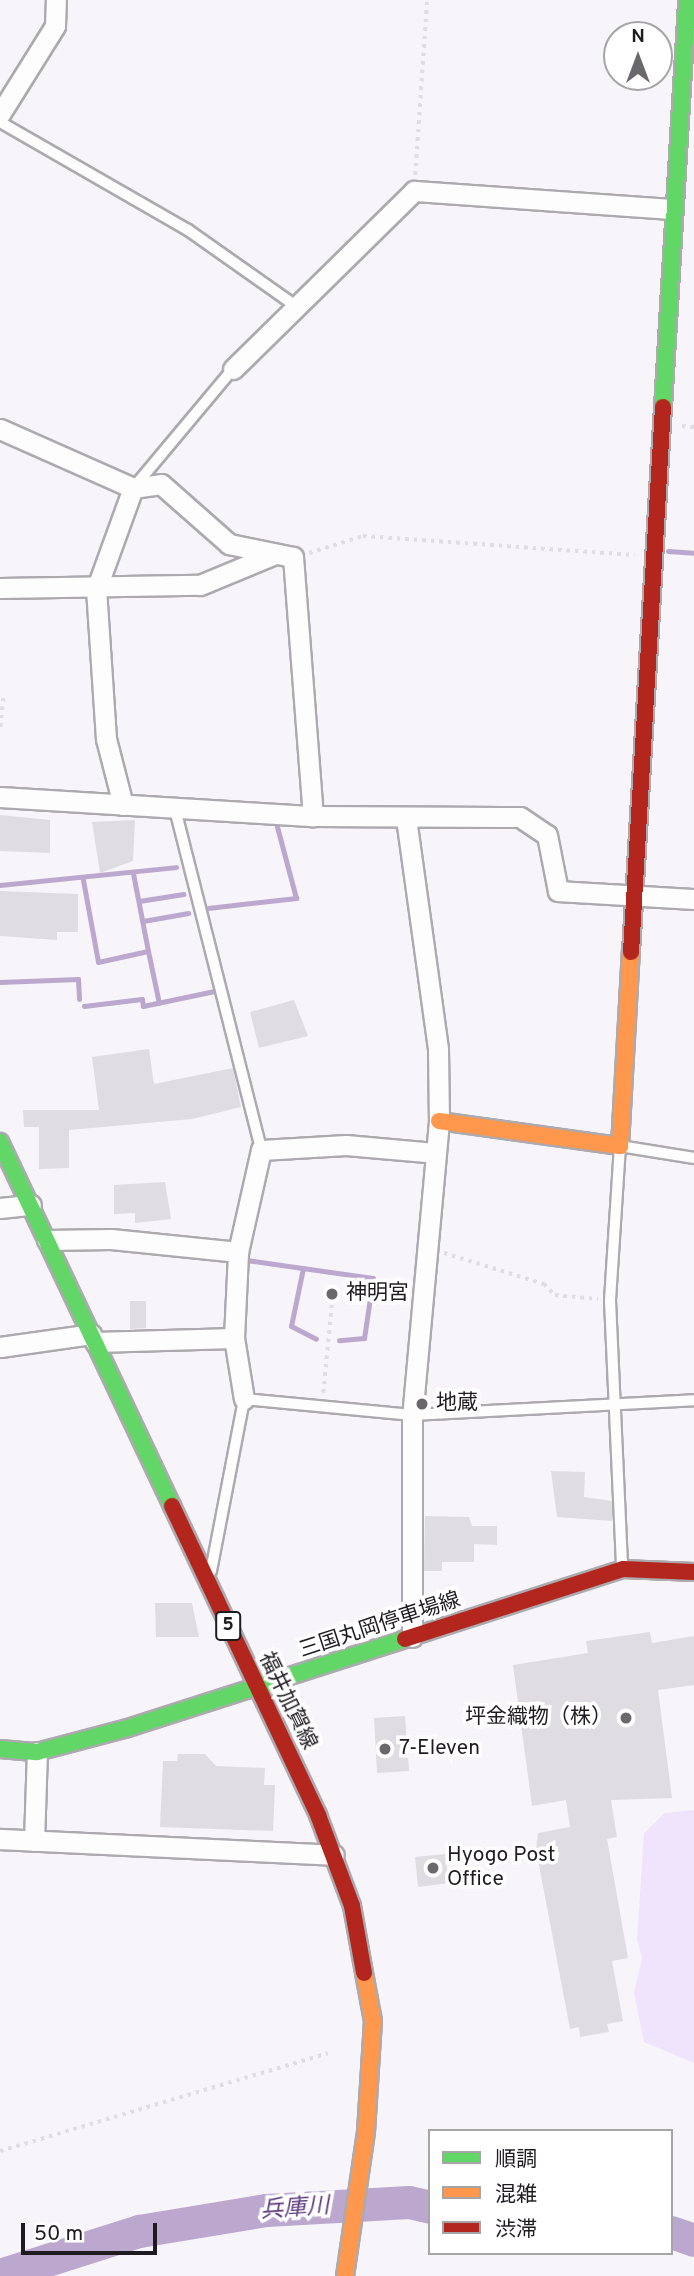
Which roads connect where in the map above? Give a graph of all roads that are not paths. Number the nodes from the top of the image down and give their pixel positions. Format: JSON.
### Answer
{"nodes":[{"id":1,"x":55,"y":0,"type":"edge"},
{"id":2,"x":687,"y":0,"type":"edge"},
{"id":3,"x":0,"y":114,"type":"edge"},
{"id":4,"x":0,"y":122,"type":"edge"},
{"id":5,"x":672,"y":209,"type":"junction"},
{"id":6,"x":293,"y":304,"type":"junction"},
{"id":7,"x":233,"y":369,"type":"joint"},
{"id":8,"x":0,"y":429,"type":"edge"},
{"id":9,"x":134,"y":488,"type":"junction"},
{"id":10,"x":284,"y":556,"type":"junction"},
{"id":11,"x":0,"y":588,"type":"edge"},
{"id":12,"x":96,"y":590,"type":"junction"},
{"id":13,"x":0,"y":797,"type":"edge"},
{"id":14,"x":123,"y":805,"type":"junction"},
{"id":15,"x":175,"y":808,"type":"junction"},
{"id":16,"x":313,"y":816,"type":"junction"},
{"id":17,"x":406,"y":818,"type":"junction"},
{"id":18,"x":632,"y":895,"type":"junction"},
{"id":19,"x":694,"y":899,"type":"edge"},
{"id":20,"x":439,"y":1121,"type":"junction"},
{"id":21,"x":0,"y":1142,"type":"edge"},
{"id":22,"x":620,"y":1146,"type":"junction"},
{"id":23,"x":261,"y":1150,"type":"junction"},
{"id":24,"x":435,"y":1153,"type":"junction"},
{"id":25,"x":694,"y":1158,"type":"edge"},
{"id":26,"x":31,"y":1205,"type":"junction"},
{"id":27,"x":0,"y":1208,"type":"edge"},
{"id":28,"x":47,"y":1240,"type":"junction"},
{"id":29,"x":238,"y":1252,"type":"junction"},
{"id":30,"x":93,"y":1338,"type":"junction"},
{"id":31,"x":234,"y":1338,"type":"junction"},
{"id":32,"x":0,"y":1347,"type":"edge"},
{"id":33,"x":244,"y":1399,"type":"junction"},
{"id":34,"x":694,"y":1400,"type":"edge"},
{"id":35,"x":615,"y":1403,"type":"junction"},
{"id":36,"x":412,"y":1415,"type":"junction"},
{"id":37,"x":622,"y":1569,"type":"junction"},
{"id":38,"x":694,"y":1573,"type":"edge"},
{"id":39,"x":208,"y":1582,"type":"junction"},
{"id":40,"x":412,"y":1637,"type":"junction"},
{"id":41,"x":258,"y":1688,"type":"junction"},
{"id":42,"x":0,"y":1749,"type":"edge"},
{"id":43,"x":37,"y":1752,"type":"junction"},
{"id":44,"x":0,"y":1839,"type":"edge"},
{"id":45,"x":34,"y":1841,"type":"junction"},
{"id":46,"x":334,"y":1855,"type":"junction"},
{"id":47,"x":345,"y":2276,"type":"edge"}],
"edges":[{"from":1,"to":3,"type":"street"},
{"from":2,"to":5,"type":"main road"},
{"from":4,"to":6,"type":"lane"},
{"from":5,"to":6,"type":"street"},
{"from":5,"to":18,"type":"main road"},
{"from":6,"to":7,"type":"street"},
{"from":7,"to":9,"type":"lane"},
{"from":8,"to":9,"type":"street"},
{"from":9,"to":10,"type":"street"},
{"from":9,"to":12,"type":"street"},
{"from":10,"to":12,"type":"street"},
{"from":10,"to":16,"type":"street"},
{"from":11,"to":12,"type":"street"},
{"from":12,"to":14,"type":"street"},
{"from":13,"to":14,"type":"street"},
{"from":14,"to":15,"type":"street"},
{"from":15,"to":16,"type":"street"},
{"from":15,"to":23,"type":"lane"},
{"from":16,"to":17,"type":"street"},
{"from":17,"to":18,"type":"street"},
{"from":17,"to":20,"type":"street"},
{"from":18,"to":19,"type":"street"},
{"from":18,"to":22,"type":"main road"},
{"from":20,"to":22,"type":"main road"},
{"from":20,"to":24,"type":"street"},
{"from":21,"to":26,"type":"main road","name":"福井加賀線","number":"5"},
{"from":22,"to":25,"type":"lane"},
{"from":22,"to":35,"type":"lane"},
{"from":23,"to":24,"type":"street"},
{"from":23,"to":29,"type":"street"},
{"from":24,"to":36,"type":"street"},
{"from":26,"to":27,"type":"street"},
{"from":26,"to":28,"type":"main road","name":"福井加賀線","number":"5"},
{"from":28,"to":29,"type":"street"},
{"from":28,"to":30,"type":"main road","name":"福井加賀線","number":"5"},
{"from":29,"to":31,"type":"street"},
{"from":30,"to":31,"type":"street"},
{"from":30,"to":32,"type":"street"},
{"from":30,"to":39,"type":"main road","name":"福井加賀線","number":"5"},
{"from":31,"to":33,"type":"street"},
{"from":33,"to":36,"type":"lane"},
{"from":33,"to":39,"type":"lane"},
{"from":34,"to":35,"type":"lane"},
{"from":35,"to":36,"type":"lane"},
{"from":35,"to":37,"type":"lane"},
{"from":36,"to":40,"type":"street"},
{"from":37,"to":38,"type":"main road","name":"三国丸岡停車場線"},
{"from":37,"to":40,"type":"main road","name":"三国丸岡停車場線"},
{"from":39,"to":41,"type":"main road","name":"福井加賀線","number":"5"},
{"from":40,"to":41,"type":"main road","name":"三国丸岡停車場線"},
{"from":41,"to":43,"type":"main road","name":"三国丸岡停車場線"},
{"from":41,"to":46,"type":"main road","name":"福井加賀線","number":"5"},
{"from":42,"to":43,"type":"main road","name":"三国丸岡停車場線"},
{"from":43,"to":45,"type":"street"},
{"from":44,"to":45,"type":"street"},
{"from":45,"to":46,"type":"street"},
{"from":46,"to":47,"type":"main road","name":"福井加賀線","number":"5"}]}
